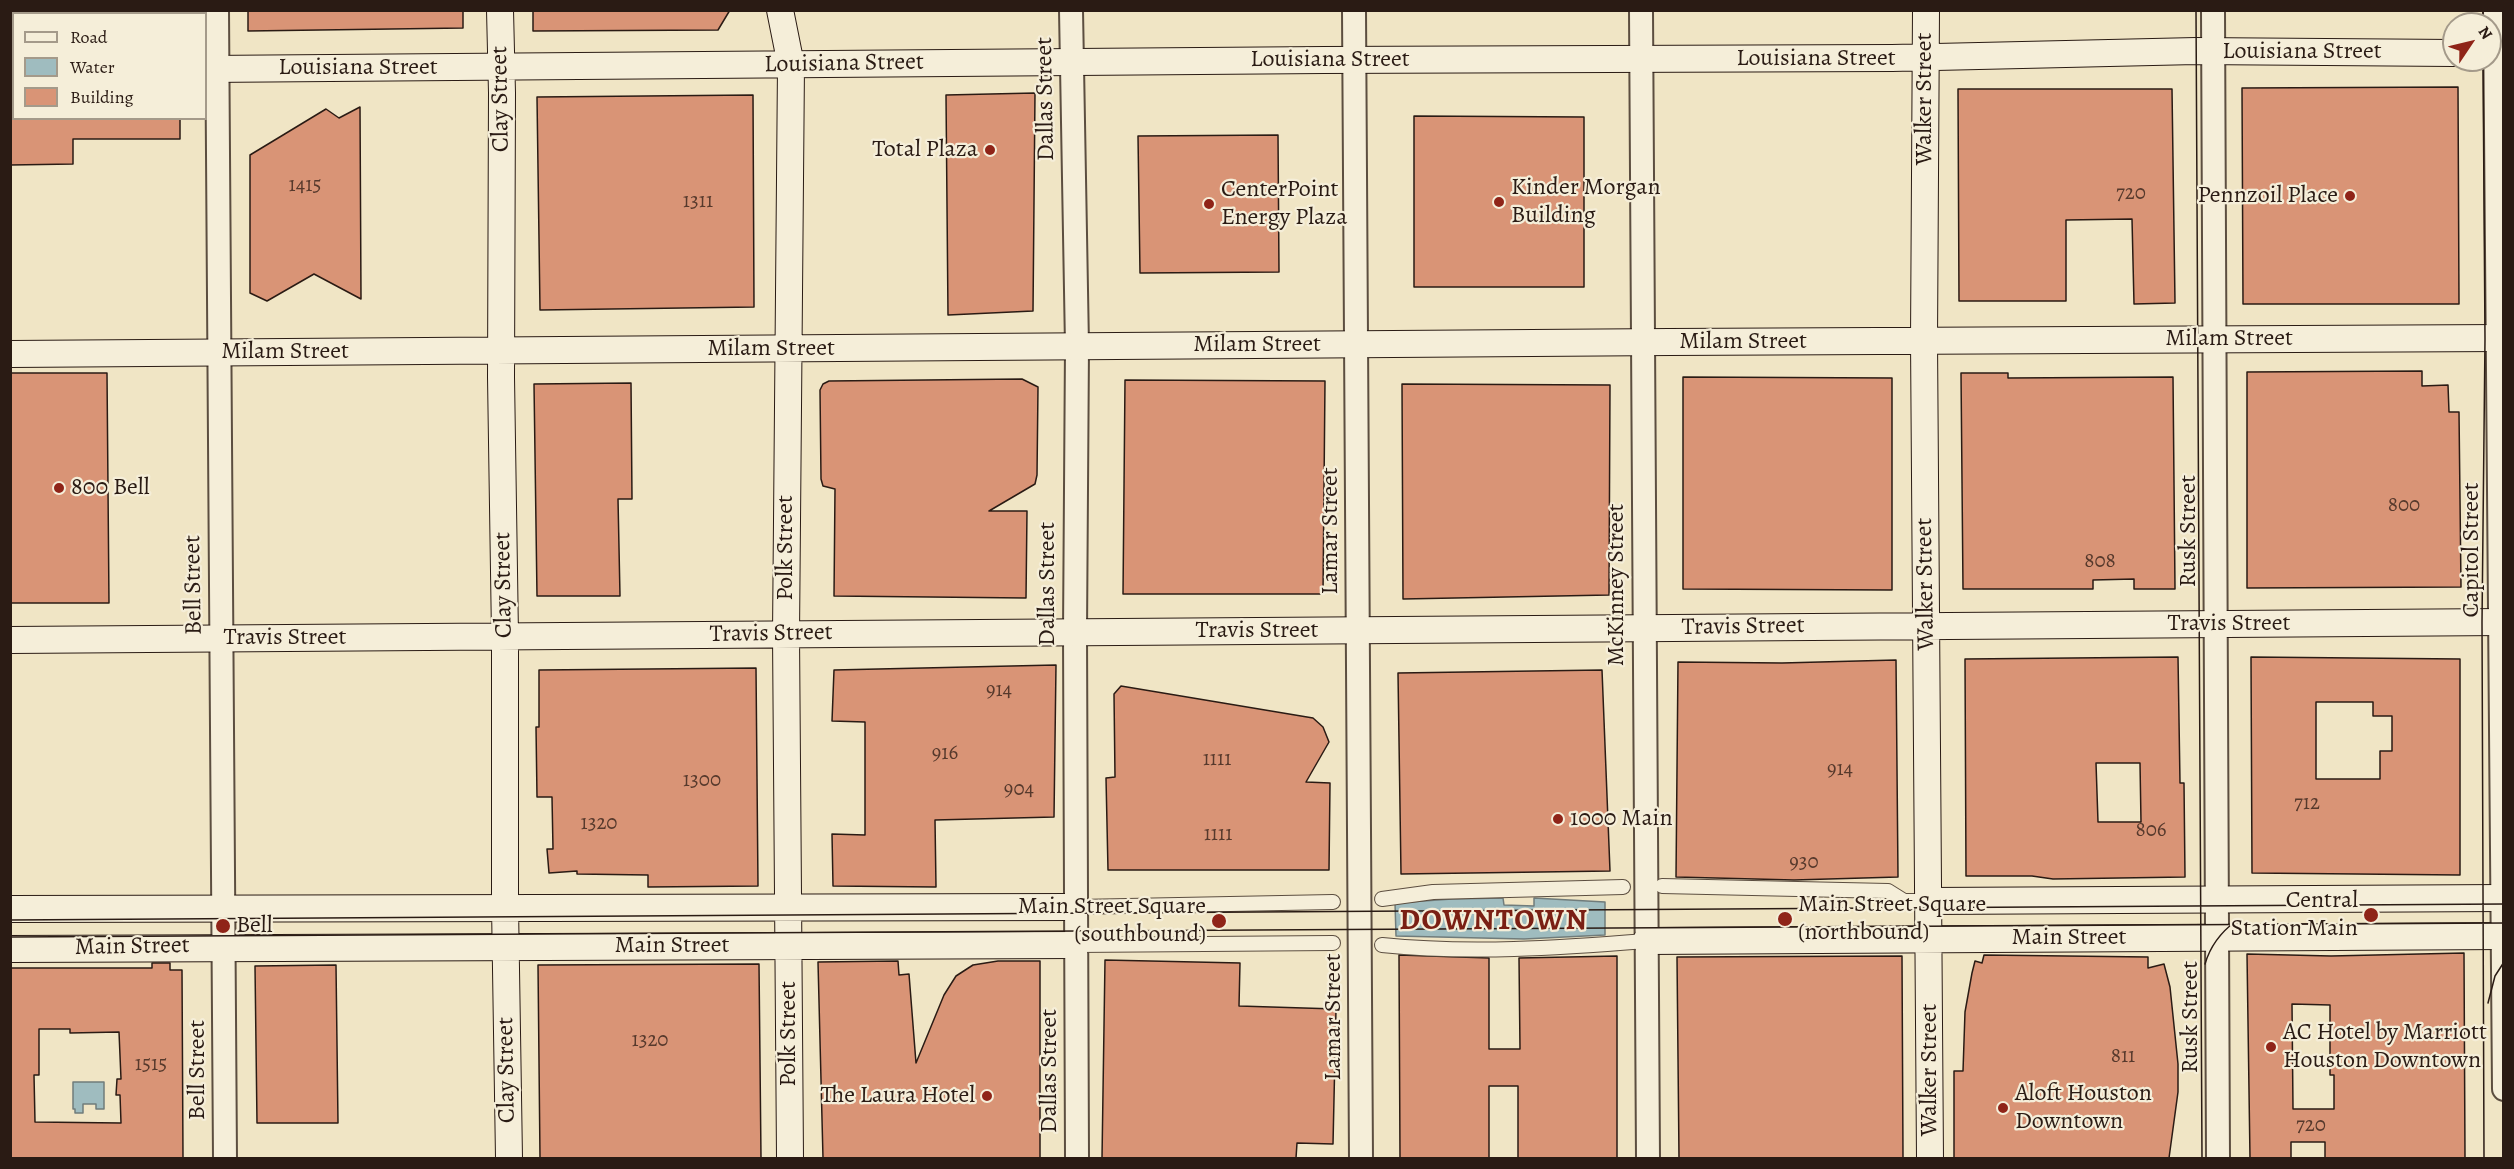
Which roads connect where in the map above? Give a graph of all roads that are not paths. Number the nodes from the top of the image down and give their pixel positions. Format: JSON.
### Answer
{"nodes":[{"id":1,"x":217,"y":10,"type":"edge"},
{"id":2,"x":500,"y":10,"type":"edge"},
{"id":3,"x":780,"y":10,"type":"edge"},
{"id":4,"x":1071,"y":10,"type":"edge"},
{"id":5,"x":1354,"y":10,"type":"edge"},
{"id":6,"x":1641,"y":10,"type":"edge"},
{"id":7,"x":1926,"y":10,"type":"edge"},
{"id":8,"x":2213,"y":10,"type":"edge"},
{"id":9,"x":2213,"y":51,"type":"junction"},
{"id":10,"x":2442,"y":53,"type":"edge"},
{"id":11,"x":1926,"y":58,"type":"junction"},
{"id":12,"x":1355,"y":60,"type":"junction"},
{"id":13,"x":1641,"y":60,"type":"junction"},
{"id":14,"x":1072,"y":62,"type":"junction"},
{"id":15,"x":791,"y":65,"type":"junction"},
{"id":16,"x":501,"y":67,"type":"junction"},
{"id":17,"x":212,"y":69,"type":"edge"},
{"id":18,"x":2496,"y":72,"type":"edge"},
{"id":19,"x":2501,"y":338,"type":"edge"},
{"id":20,"x":2215,"y":339,"type":"junction"},
{"id":21,"x":1924,"y":340,"type":"junction"},
{"id":22,"x":1643,"y":342,"type":"junction"},
{"id":23,"x":1357,"y":344,"type":"junction"},
{"id":24,"x":1077,"y":346,"type":"junction"},
{"id":25,"x":788,"y":348,"type":"junction"},
{"id":26,"x":501,"y":351,"type":"junction"},
{"id":27,"x":220,"y":353,"type":"junction"},
{"id":28,"x":10,"y":354,"type":"edge"},
{"id":29,"x":2502,"y":622,"type":"edge"},
{"id":30,"x":2216,"y":624,"type":"junction"},
{"id":31,"x":1927,"y":626,"type":"junction"},
{"id":32,"x":1645,"y":628,"type":"junction"},
{"id":33,"x":1359,"y":630,"type":"junction"},
{"id":34,"x":1075,"y":632,"type":"junction"},
{"id":35,"x":786,"y":634,"type":"junction"},
{"id":36,"x":505,"y":636,"type":"junction"},
{"id":37,"x":222,"y":638,"type":"junction"},
{"id":38,"x":10,"y":640,"type":"edge"},
{"id":39,"x":1662,"y":886,"type":"dead end"},
{"id":40,"x":1623,"y":887,"type":"dead end"},
{"id":41,"x":2503,"y":898,"type":"edge"},
{"id":42,"x":1382,"y":899,"type":"dead end"},
{"id":43,"x":2217,"y":899,"type":"junction"},
{"id":44,"x":1929,"y":901,"type":"junction"},
{"id":45,"x":1333,"y":902,"type":"dead end"},
{"id":46,"x":504,"y":906,"type":"junction"},
{"id":47,"x":788,"y":906,"type":"junction"},
{"id":48,"x":1076,"y":907,"type":"junction"},
{"id":49,"x":224,"y":908,"type":"junction"},
{"id":50,"x":10,"y":909,"type":"edge"},
{"id":51,"x":2503,"y":936,"type":"edge"},
{"id":52,"x":2218,"y":937,"type":"junction"},
{"id":53,"x":1929,"y":939,"type":"junction"},
{"id":54,"x":1646,"y":941,"type":"junction"},
{"id":55,"x":1333,"y":943,"type":"dead end"},
{"id":56,"x":505,"y":945,"type":"junction"},
{"id":57,"x":1076,"y":945,"type":"junction"},
{"id":58,"x":1382,"y":945,"type":"dead end"},
{"id":59,"x":225,"y":947,"type":"junction"},
{"id":60,"x":788,"y":947,"type":"junction"},
{"id":61,"x":10,"y":949,"type":"edge"},
{"id":62,"x":2504,"y":1089,"type":"edge"},
{"id":63,"x":225,"y":1158,"type":"edge"},
{"id":64,"x":509,"y":1158,"type":"edge"},
{"id":65,"x":790,"y":1158,"type":"edge"},
{"id":66,"x":1077,"y":1158,"type":"edge"},
{"id":67,"x":1361,"y":1158,"type":"edge"},
{"id":68,"x":1648,"y":1158,"type":"edge"},
{"id":69,"x":1930,"y":1158,"type":"edge"},
{"id":70,"x":2218,"y":1158,"type":"edge"}],
"edges":[{"from":1,"to":17,"type":"street","name":"Bell Street"},
{"from":2,"to":16,"type":"main road","name":"Clay Street"},
{"from":3,"to":15,"type":"main road","name":"Polk Street"},
{"from":4,"to":14,"type":"street","name":"Dallas Street"},
{"from":5,"to":12,"type":"street","name":"Lamar Street"},
{"from":6,"to":13,"type":"street","name":"McKinney Street"},
{"from":7,"to":11,"type":"main road","name":"Walker Street"},
{"from":8,"to":9,"type":"street","name":"Rusk Street"},
{"from":9,"to":10,"type":"main road","name":"Louisiana Street"},
{"from":9,"to":11,"type":"main road","name":"Louisiana Street"},
{"from":9,"to":20,"type":"street","name":"Rusk Street"},
{"from":11,"to":13,"type":"main road","name":"Louisiana Street"},
{"from":11,"to":21,"type":"main road","name":"Walker Street"},
{"from":12,"to":13,"type":"main road","name":"Louisiana Street"},
{"from":12,"to":14,"type":"main road","name":"Louisiana Street"},
{"from":12,"to":23,"type":"street","name":"Lamar Street"},
{"from":13,"to":22,"type":"street","name":"McKinney Street"},
{"from":14,"to":15,"type":"main road","name":"Louisiana Street"},
{"from":14,"to":24,"type":"street","name":"Dallas Street"},
{"from":15,"to":16,"type":"main road","name":"Louisiana Street"},
{"from":15,"to":25,"type":"main road","name":"Polk Street"},
{"from":16,"to":17,"type":"main road","name":"Louisiana Street"},
{"from":16,"to":26,"type":"main road","name":"Clay Street"},
{"from":17,"to":27,"type":"street","name":"Bell Street"},
{"from":18,"to":19,"type":"street","name":"Capitol Street"},
{"from":19,"to":20,"type":"main road","name":"Milam Street"},
{"from":19,"to":29,"type":"street","name":"Capitol Street"},
{"from":20,"to":21,"type":"main road","name":"Milam Street"},
{"from":20,"to":30,"type":"street","name":"Rusk Street"},
{"from":21,"to":22,"type":"main road","name":"Milam Street"},
{"from":21,"to":31,"type":"main road","name":"Walker Street"},
{"from":22,"to":23,"type":"main road","name":"Milam Street"},
{"from":22,"to":32,"type":"street","name":"McKinney Street"},
{"from":23,"to":24,"type":"main road","name":"Milam Street"},
{"from":23,"to":33,"type":"street","name":"Lamar Street"},
{"from":24,"to":25,"type":"main road","name":"Milam Street"},
{"from":24,"to":34,"type":"street","name":"Dallas Street"},
{"from":25,"to":26,"type":"main road","name":"Milam Street"},
{"from":25,"to":35,"type":"main road","name":"Polk Street"},
{"from":26,"to":27,"type":"main road","name":"Milam Street"},
{"from":26,"to":36,"type":"main road","name":"Clay Street"},
{"from":27,"to":28,"type":"main road","name":"Milam Street"},
{"from":27,"to":37,"type":"street","name":"Bell Street"},
{"from":29,"to":30,"type":"main road","name":"Travis Street"},
{"from":29,"to":41,"type":"street","name":"Capitol Street"},
{"from":30,"to":31,"type":"main road","name":"Travis Street"},
{"from":30,"to":43,"type":"street","name":"Rusk Street"},
{"from":31,"to":32,"type":"main road","name":"Travis Street"},
{"from":31,"to":44,"type":"main road","name":"Walker Street"},
{"from":32,"to":33,"type":"main road","name":"Travis Street"},
{"from":32,"to":54,"type":"street","name":"McKinney Street"},
{"from":33,"to":34,"type":"main road","name":"Travis Street"},
{"from":33,"to":67,"type":"street","name":"Lamar Street"},
{"from":34,"to":35,"type":"main road","name":"Travis Street"},
{"from":34,"to":48,"type":"street","name":"Dallas Street"},
{"from":35,"to":36,"type":"main road","name":"Travis Street"},
{"from":35,"to":47,"type":"main road","name":"Polk Street"},
{"from":36,"to":37,"type":"main road","name":"Travis Street"},
{"from":36,"to":46,"type":"main road","name":"Clay Street"},
{"from":37,"to":38,"type":"main road","name":"Travis Street"},
{"from":37,"to":49,"type":"street","name":"Bell Street"},
{"from":39,"to":44,"type":"street","name":"Main Street"},
{"from":40,"to":42,"type":"street"},
{"from":41,"to":43,"type":"main road","name":"Main Street"},
{"from":41,"to":51,"type":"street","name":"Capitol Street"},
{"from":43,"to":44,"type":"main road","name":"Main Street"},
{"from":43,"to":52,"type":"street","name":"Rusk Street"},
{"from":44,"to":53,"type":"main road","name":"Walker Street"},
{"from":45,"to":48,"type":"street","name":"Main Street"},
{"from":46,"to":47,"type":"main road","name":"Main Street"},
{"from":46,"to":49,"type":"main road","name":"Main Street"},
{"from":46,"to":56,"type":"main road","name":"Clay Street"},
{"from":47,"to":48,"type":"main road","name":"Main Street"},
{"from":47,"to":60,"type":"main road","name":"Polk Street"},
{"from":48,"to":57,"type":"street","name":"Dallas Street"},
{"from":49,"to":50,"type":"main road","name":"Main Street"},
{"from":49,"to":59,"type":"street","name":"Bell Street"},
{"from":51,"to":52,"type":"main road","name":"Main Street"},
{"from":51,"to":62,"type":"street","name":"Capitol Street"},
{"from":52,"to":53,"type":"main road","name":"Main Street"},
{"from":52,"to":70,"type":"street","name":"Rusk Street"},
{"from":53,"to":54,"type":"main road","name":"Main Street"},
{"from":53,"to":69,"type":"main road","name":"Walker Street"},
{"from":54,"to":58,"type":"street","name":"Main Street"},
{"from":54,"to":68,"type":"street","name":"McKinney Street"},
{"from":55,"to":57,"type":"street","name":"Main Street"},
{"from":56,"to":59,"type":"main road","name":"Main Street"},
{"from":56,"to":60,"type":"main road","name":"Main Street"},
{"from":56,"to":64,"type":"main road","name":"Clay Street"},
{"from":57,"to":60,"type":"main road","name":"Main Street"},
{"from":57,"to":66,"type":"street","name":"Dallas Street"},
{"from":59,"to":61,"type":"main road","name":"Main Street"},
{"from":59,"to":63,"type":"street","name":"Bell Street"},
{"from":60,"to":65,"type":"main road","name":"Polk Street"}]}
